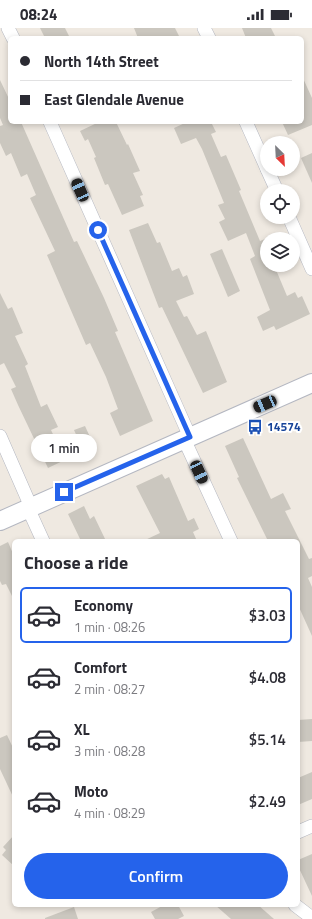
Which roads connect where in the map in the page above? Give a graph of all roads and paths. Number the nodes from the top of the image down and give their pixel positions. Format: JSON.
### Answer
{"nodes":[{"id":1,"x":51,"y":124,"type":"edge"},
{"id":2,"x":247,"y":124,"type":"edge"},
{"id":3,"x":260,"y":153,"type":"edge"},
{"id":4,"x":292,"y":224,"type":"edge"},
{"id":5,"x":312,"y":269,"type":"edge"},
{"id":6,"x":312,"y":383,"type":"edge"},
{"id":7,"x":0,"y":436,"type":"edge"},
{"id":8,"x":187,"y":438,"type":"junction"},
{"id":9,"x":30,"y":507,"type":"junction"},
{"id":10,"x":0,"y":520,"type":"edge"},
{"id":11,"x":42,"y":539,"type":"edge"},
{"id":12,"x":230,"y":539,"type":"edge"},
{"id":13,"x":312,"y":826,"type":"edge"},
{"id":14,"x":300,"y":831,"type":"edge"},
{"id":15,"x":298,"y":907,"type":"edge"},
{"id":16,"x":312,"y":918,"type":"edge"}],
"edges":[{"from":1,"to":8,"type":"street"},
{"from":2,"to":3,"type":"street"},
{"from":4,"to":5,"type":"street"},
{"from":6,"to":8,"type":"main road"},
{"from":7,"to":9,"type":"street"},
{"from":8,"to":9,"type":"main road"},
{"from":8,"to":12,"type":"street"},
{"from":9,"to":10,"type":"main road"},
{"from":9,"to":11,"type":"street"},
{"from":13,"to":14,"type":"street"},
{"from":15,"to":16,"type":"street"}]}
